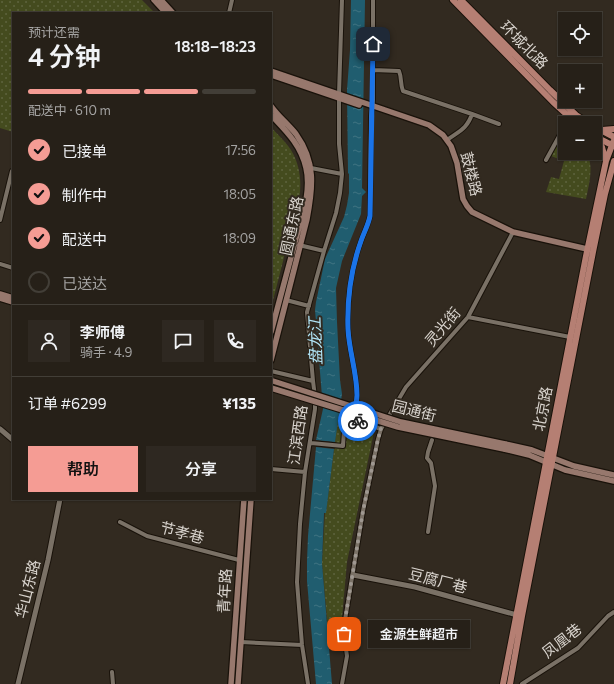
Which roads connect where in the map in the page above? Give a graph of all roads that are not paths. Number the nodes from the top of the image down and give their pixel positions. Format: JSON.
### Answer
{"nodes":[{"id":1,"x":154,"y":0,"type":"edge"},
{"id":2,"x":161,"y":0,"type":"edge"},
{"id":3,"x":232,"y":0,"type":"edge"},
{"id":4,"x":342,"y":0,"type":"edge"},
{"id":5,"x":373,"y":0,"type":"edge"},
{"id":6,"x":453,"y":0,"type":"edge"},
{"id":7,"x":461,"y":0,"type":"edge"},
{"id":8,"x":165,"y":12,"type":"edge"},
{"id":9,"x":172,"y":12,"type":"edge"},
{"id":10,"x":229,"y":12,"type":"edge"},
{"id":11,"x":272,"y":70,"type":"edge"},
{"id":12,"x":373,"y":70,"type":"junction"},
{"id":13,"x":272,"y":75,"type":"edge"},
{"id":14,"x":339,"y":96,"type":"junction"},
{"id":15,"x":370,"y":106,"type":"junction"},
{"id":16,"x":272,"y":107,"type":"edge"},
{"id":17,"x":472,"y":114,"type":"junction"},
{"id":18,"x":272,"y":116,"type":"edge"},
{"id":19,"x":566,"y":116,"type":"edge"},
{"id":20,"x":578,"y":116,"type":"edge"},
{"id":21,"x":499,"y":124,"type":"dead end"},
{"id":22,"x":602,"y":129,"type":"edge"},
{"id":23,"x":614,"y":129,"type":"edge"},
{"id":24,"x":602,"y":132,"type":"edge"},
{"id":25,"x":558,"y":138,"type":"edge"},
{"id":26,"x":602,"y":139,"type":"edge"},
{"id":27,"x":447,"y":140,"type":"junction"},
{"id":28,"x":613,"y":142,"type":"edge"},
{"id":29,"x":602,"y":149,"type":"edge"},
{"id":30,"x":546,"y":160,"type":"dead end"},
{"id":31,"x":614,"y":161,"type":"edge"},
{"id":32,"x":311,"y":168,"type":"junction"},
{"id":33,"x":604,"y":168,"type":"junction"},
{"id":34,"x":614,"y":168,"type":"edge"},
{"id":35,"x":12,"y":171,"type":"dead end"},
{"id":36,"x":342,"y":174,"type":"junction"},
{"id":37,"x":610,"y":175,"type":"junction"},
{"id":38,"x":0,"y":220,"type":"edge"},
{"id":39,"x":513,"y":234,"type":"junction"},
{"id":40,"x":294,"y":244,"type":"junction"},
{"id":41,"x":301,"y":245,"type":"junction"},
{"id":42,"x":587,"y":250,"type":"junction"},
{"id":43,"x":324,"y":251,"type":"junction"},
{"id":44,"x":0,"y":264,"type":"edge"},
{"id":45,"x":12,"y":268,"type":"edge"},
{"id":46,"x":0,"y":294,"type":"edge"},
{"id":47,"x":0,"y":298,"type":"edge"},
{"id":48,"x":12,"y":298,"type":"edge"},
{"id":49,"x":286,"y":300,"type":"junction"},
{"id":50,"x":12,"y":302,"type":"edge"},
{"id":51,"x":309,"y":306,"type":"junction"},
{"id":52,"x":468,"y":317,"type":"junction"},
{"id":53,"x":272,"y":328,"type":"edge"},
{"id":54,"x":570,"y":337,"type":"junction"},
{"id":55,"x":272,"y":356,"type":"edge"},
{"id":56,"x":272,"y":371,"type":"edge"},
{"id":57,"x":272,"y":381,"type":"edge"},
{"id":58,"x":313,"y":381,"type":"junction"},
{"id":59,"x":272,"y":388,"type":"edge"},
{"id":60,"x":352,"y":419,"type":"junction"},
{"id":61,"x":0,"y":429,"type":"edge"},
{"id":62,"x":381,"y":429,"type":"junction"},
{"id":63,"x":12,"y":439,"type":"edge"},
{"id":64,"x":432,"y":440,"type":"dead end"},
{"id":65,"x":313,"y":443,"type":"junction"},
{"id":66,"x":505,"y":446,"type":"junction"},
{"id":67,"x":549,"y":461,"type":"junction"},
{"id":68,"x":272,"y":469,"type":"edge"},
{"id":69,"x":305,"y":472,"type":"junction"},
{"id":70,"x":614,"y":475,"type":"edge"},
{"id":71,"x":614,"y":480,"type":"edge"},
{"id":72,"x":60,"y":500,"type":"edge"},
{"id":73,"x":244,"y":500,"type":"edge"},
{"id":74,"x":251,"y":500,"type":"edge"},
{"id":75,"x":120,"y":522,"type":"dead end"},
{"id":76,"x":428,"y":532,"type":"dead end"},
{"id":77,"x":239,"y":560,"type":"junction"},
{"id":78,"x":353,"y":575,"type":"junction"},
{"id":79,"x":614,"y":612,"type":"edge"},
{"id":80,"x":517,"y":615,"type":"junction"},
{"id":81,"x":241,"y":642,"type":"junction"},
{"id":82,"x":302,"y":645,"type":"junction"},
{"id":83,"x":112,"y":672,"type":"dead end"},
{"id":84,"x":18,"y":684,"type":"edge"},
{"id":85,"x":113,"y":684,"type":"edge"},
{"id":86,"x":231,"y":684,"type":"edge"},
{"id":87,"x":238,"y":684,"type":"edge"},
{"id":88,"x":308,"y":684,"type":"edge"},
{"id":89,"x":342,"y":684,"type":"edge"},
{"id":90,"x":504,"y":684,"type":"edge"},
{"id":91,"x":510,"y":684,"type":"edge"},
{"id":92,"x":522,"y":684,"type":"edge"}],
"edges":[{"from":1,"to":8,"type":"main road"},
{"from":2,"to":9,"type":"main road"},
{"from":3,"to":10,"type":"street"},
{"from":4,"to":14,"type":"street","name":"江滨西路"},
{"from":5,"to":12,"type":"street"},
{"from":6,"to":19,"type":"main road","name":"环城北路"},
{"from":7,"to":20,"type":"main road","name":"环城北路"},
{"from":11,"to":14,"type":"main road","name":"鼓楼路"},
{"from":12,"to":15,"type":"street"},
{"from":12,"to":17,"type":"street"},
{"from":13,"to":14,"type":"main road","name":"鼓楼路"},
{"from":14,"to":15,"type":"main road","name":"鼓楼路"},
{"from":14,"to":36,"type":"street","name":"江滨西路"},
{"from":15,"to":27,"type":"main road","name":"鼓楼路"},
{"from":15,"to":39,"type":"main road","name":"鼓楼路"},
{"from":15,"to":60,"type":"street"},
{"from":16,"to":32,"type":"main road","name":"圆通东路"},
{"from":17,"to":21,"type":"street"},
{"from":17,"to":27,"type":"street"},
{"from":18,"to":40,"type":"main road","name":"圆通东路"},
{"from":22,"to":23,"type":"main road"},
{"from":24,"to":28,"type":"main road"},
{"from":25,"to":30,"type":"street"},
{"from":26,"to":28,"type":"main road"},
{"from":27,"to":39,"type":"main road","name":"鼓楼路"},
{"from":28,"to":33,"type":"main road","name":"北京路"},
{"from":29,"to":33,"type":"main road"},
{"from":31,"to":37,"type":"main road","name":"北京路"},
{"from":32,"to":36,"type":"street"},
{"from":32,"to":41,"type":"main road","name":"圆通东路"},
{"from":33,"to":42,"type":"main road","name":"北京路"},
{"from":34,"to":37,"type":"main road"},
{"from":35,"to":38,"type":"street"},
{"from":36,"to":43,"type":"street","name":"江滨西路"},
{"from":37,"to":67,"type":"main road","name":"北京路"},
{"from":39,"to":42,"type":"main road","name":"鼓楼路"},
{"from":39,"to":52,"type":"street","name":"灵光街"},
{"from":40,"to":41,"type":"street"},
{"from":40,"to":53,"type":"main road","name":"圆通东路"},
{"from":41,"to":43,"type":"street"},
{"from":41,"to":49,"type":"main road","name":"圆通东路"},
{"from":42,"to":54,"type":"main road","name":"北京路"},
{"from":43,"to":51,"type":"street","name":"江滨西路"},
{"from":44,"to":45,"type":"street"},
{"from":46,"to":48,"type":"main road"},
{"from":47,"to":50,"type":"main road"},
{"from":49,"to":51,"type":"street"},
{"from":49,"to":55,"type":"main road","name":"圆通东路"},
{"from":51,"to":58,"type":"street","name":"江滨西路"},
{"from":52,"to":54,"type":"street"},
{"from":52,"to":62,"type":"street","name":"灵光街"},
{"from":54,"to":67,"type":"main road","name":"北京路"},
{"from":56,"to":58,"type":"street"},
{"from":57,"to":66,"type":"main road","name":"园通街","bridge":true},
{"from":58,"to":65,"type":"street","name":"江滨西路"},
{"from":59,"to":66,"type":"main road","name":"园通街","bridge":true},
{"from":60,"to":62,"type":"street"},
{"from":60,"to":65,"type":"street"},
{"from":61,"to":63,"type":"street"},
{"from":62,"to":78,"type":"street","name":"灵光街"},
{"from":64,"to":76,"type":"street"},
{"from":65,"to":69,"type":"street","name":"江滨西路"},
{"from":66,"to":67,"type":"main road","name":"园通街"},
{"from":67,"to":70,"type":"main road"},
{"from":67,"to":71,"type":"main road"},
{"from":67,"to":80,"type":"main road","name":"北京路"},
{"from":67,"to":91,"type":"main road","name":"北京路"},
{"from":68,"to":69,"type":"street"},
{"from":69,"to":82,"type":"street","name":"江滨西路"},
{"from":72,"to":84,"type":"street","name":"华山东路"},
{"from":73,"to":77,"type":"main road","name":"青年路"},
{"from":74,"to":81,"type":"main road","name":"青年路"},
{"from":75,"to":77,"type":"street","name":"节孝巷"},
{"from":77,"to":86,"type":"main road","name":"青年路"},
{"from":78,"to":80,"type":"street","name":"豆腐厂巷"},
{"from":78,"to":89,"type":"street","name":"灵光街"},
{"from":79,"to":92,"type":"street","name":"凤凰巷"},
{"from":80,"to":90,"type":"main road","name":"北京路"},
{"from":81,"to":82,"type":"street"},
{"from":81,"to":87,"type":"main road","name":"青年路"},
{"from":82,"to":88,"type":"street","name":"江滨西路"},
{"from":83,"to":85,"type":"street"}]}
